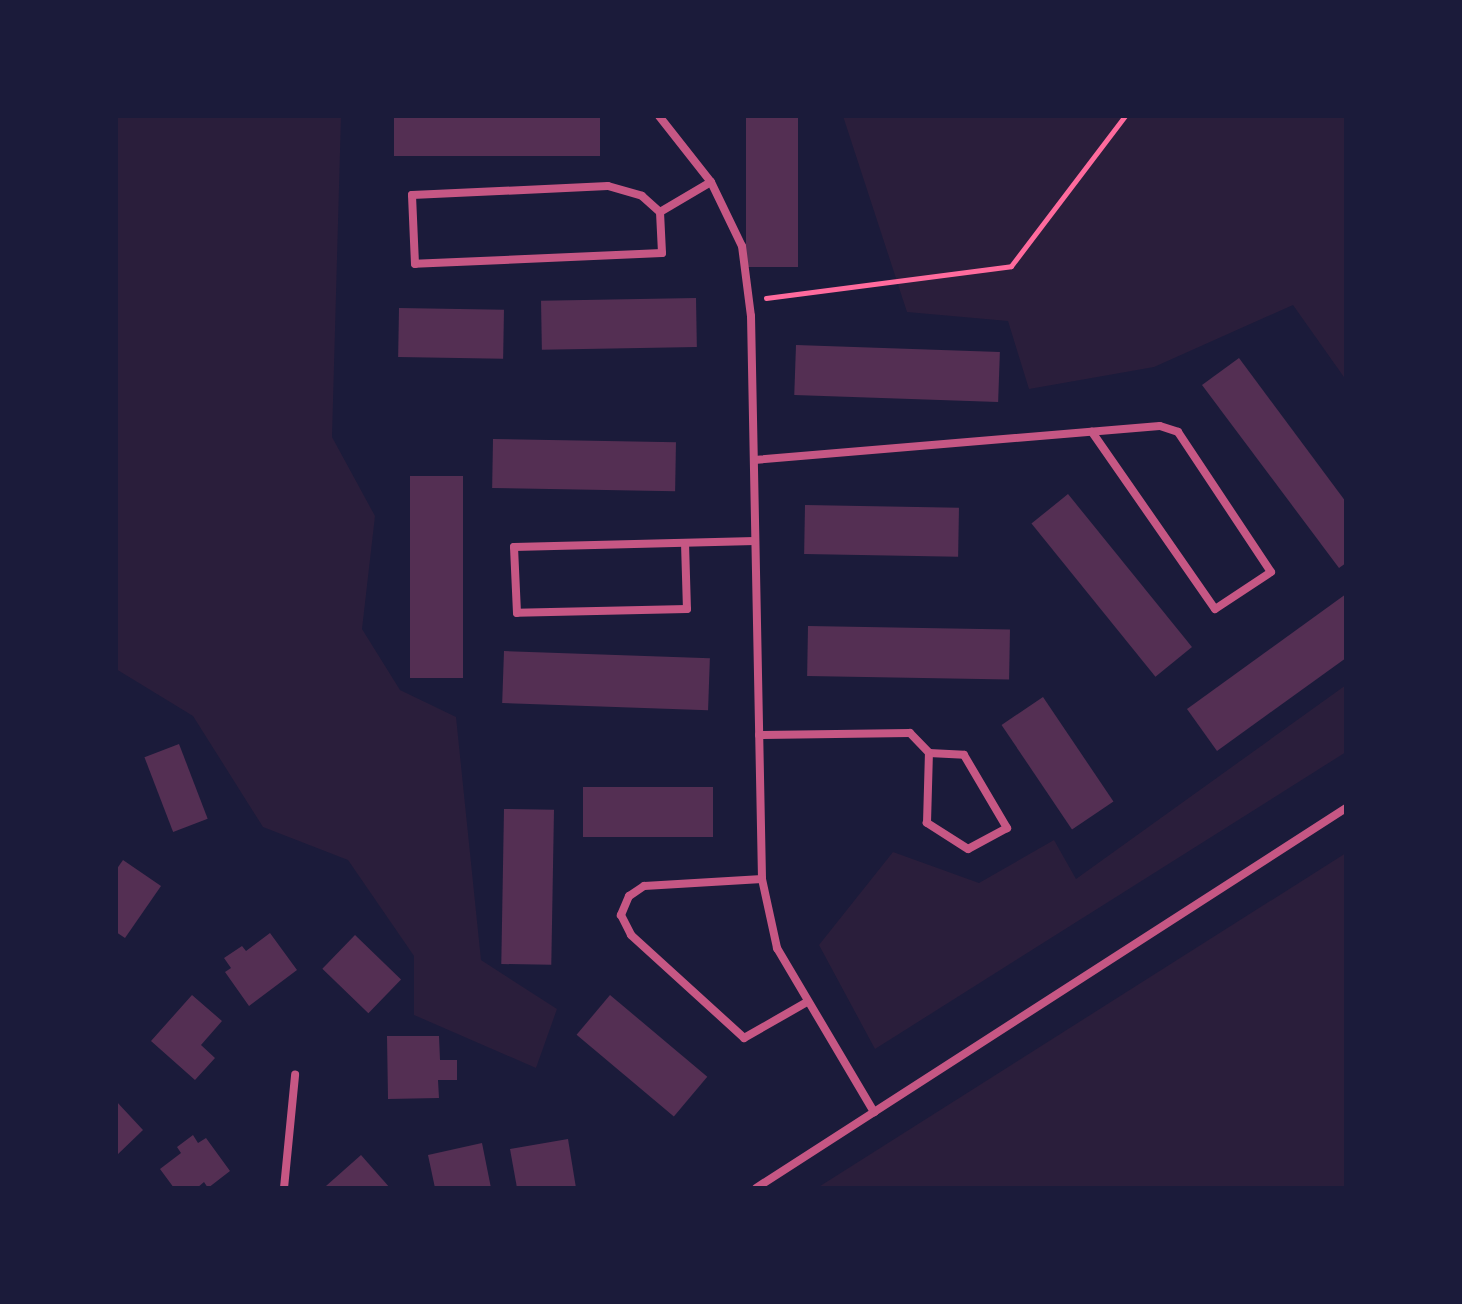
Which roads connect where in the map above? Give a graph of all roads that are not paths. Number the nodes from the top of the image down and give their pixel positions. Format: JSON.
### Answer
{"nodes":[{"id":1,"x":659,"y":116,"type":"edge"},
{"id":2,"x":711,"y":182,"type":"junction"},
{"id":3,"x":660,"y":212,"type":"junction"},
{"id":4,"x":1092,"y":432,"type":"junction"},
{"id":5,"x":754,"y":460,"type":"junction"},
{"id":6,"x":755,"y":541,"type":"junction"},
{"id":7,"x":685,"y":543,"type":"junction"},
{"id":8,"x":759,"y":735,"type":"junction"},
{"id":9,"x":929,"y":753,"type":"junction"},
{"id":10,"x":1346,"y":808,"type":"edge"},
{"id":11,"x":762,"y":879,"type":"junction"},
{"id":12,"x":807,"y":1002,"type":"junction"},
{"id":13,"x":295,"y":1075,"type":"dead end"},
{"id":14,"x":874,"y":1112,"type":"junction"},
{"id":15,"x":284,"y":1188,"type":"edge"},
{"id":16,"x":756,"y":1188,"type":"edge"}],
"edges":[{"from":1,"to":2,"type":"street"},
{"from":2,"to":3,"type":"street"},
{"from":2,"to":5,"type":"street"},
{"from":3,"to":3,"type":"street"},
{"from":4,"to":4,"type":"street"},
{"from":4,"to":5,"type":"street"},
{"from":5,"to":6,"type":"street"},
{"from":6,"to":7,"type":"street"},
{"from":6,"to":8,"type":"street"},
{"from":7,"to":7,"type":"street"},
{"from":8,"to":9,"type":"street"},
{"from":8,"to":11,"type":"street"},
{"from":9,"to":9,"type":"street"},
{"from":10,"to":14,"type":"street"},
{"from":11,"to":12,"type":"street"},
{"from":11,"to":12,"type":"street"},
{"from":12,"to":14,"type":"street"},
{"from":13,"to":15,"type":"street"},
{"from":14,"to":16,"type":"street"}]}
